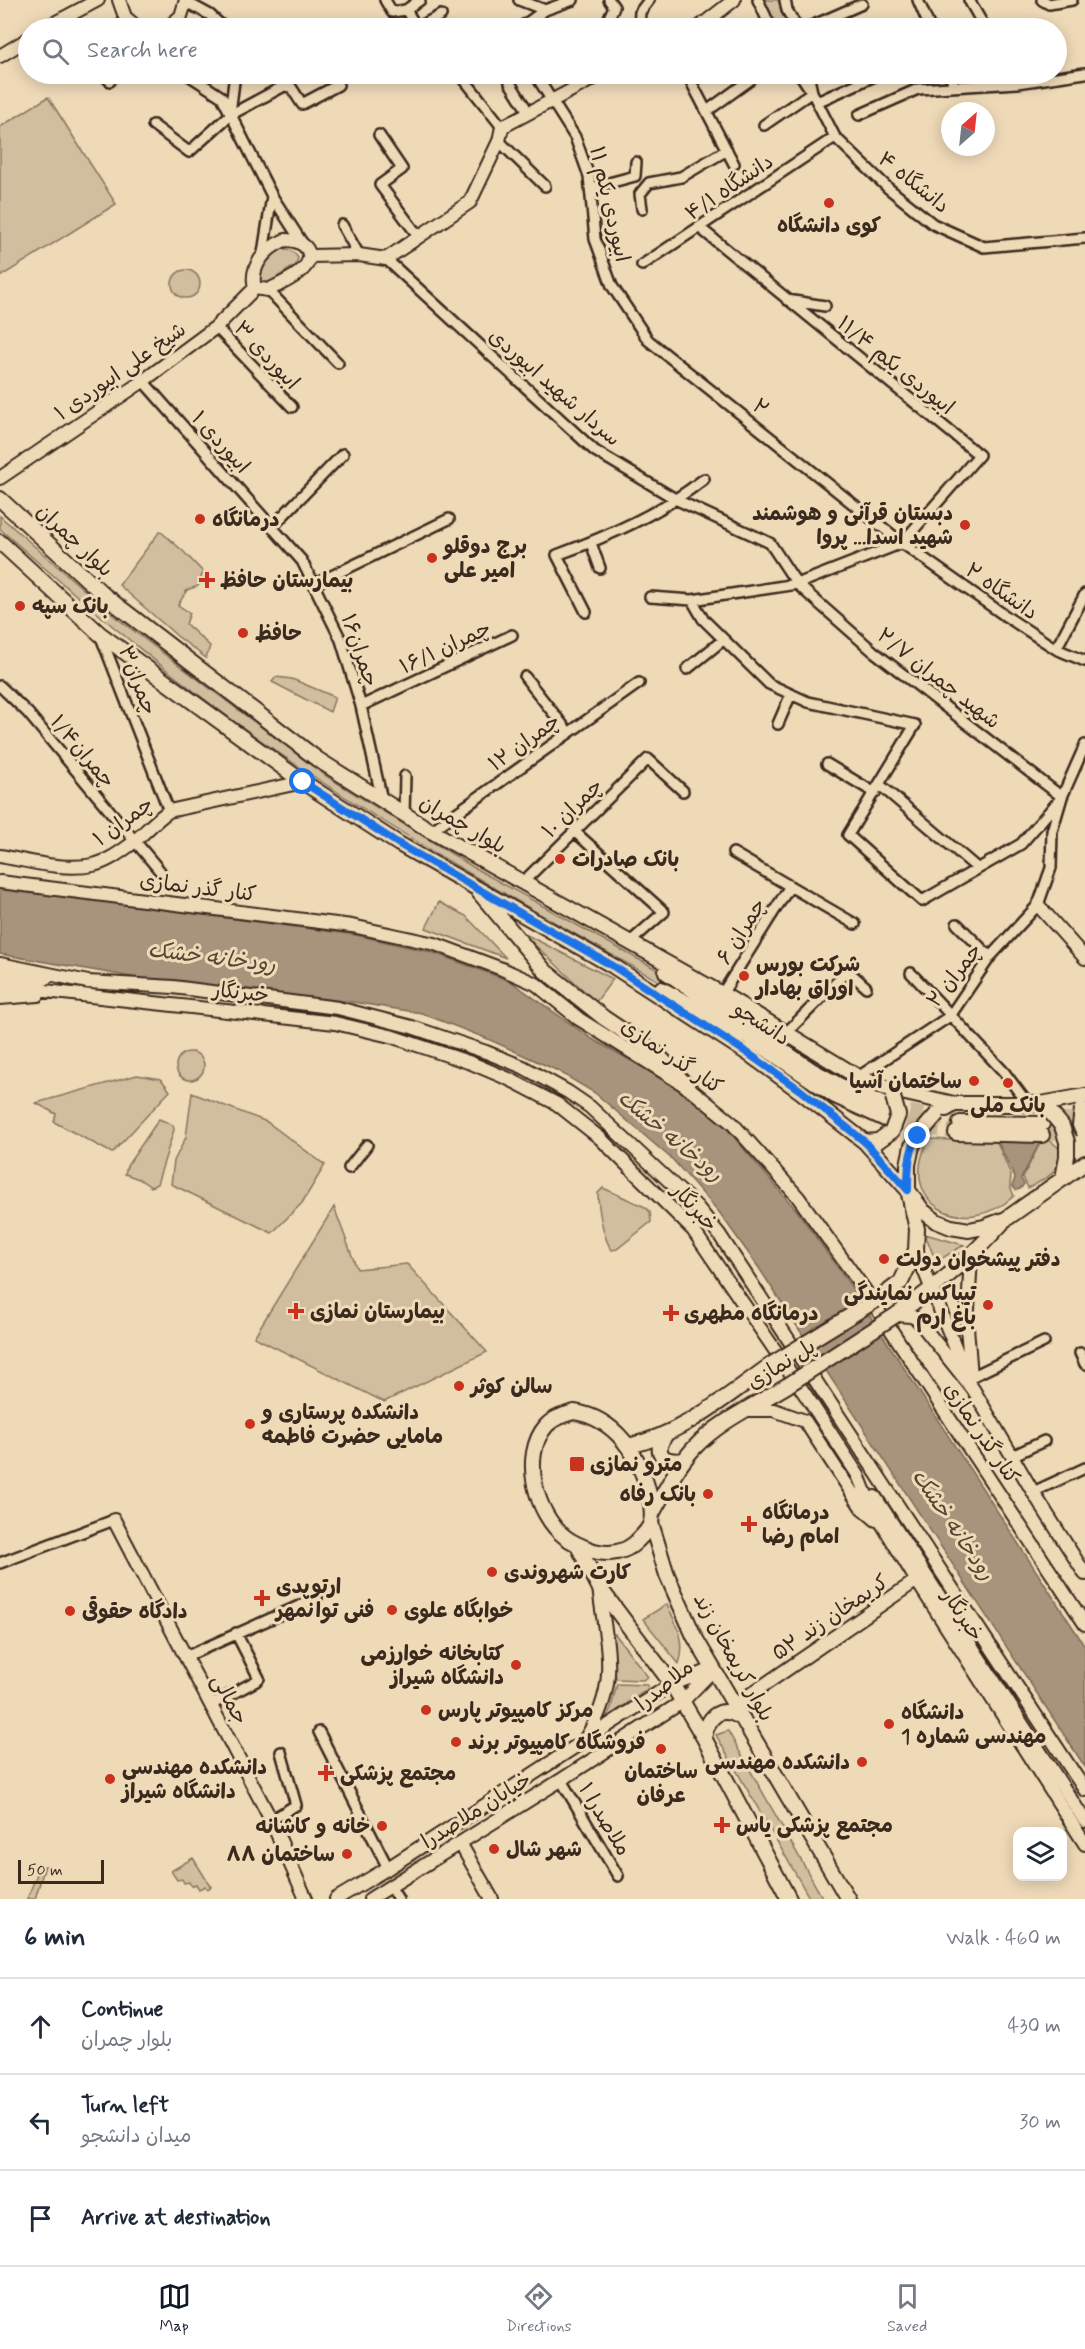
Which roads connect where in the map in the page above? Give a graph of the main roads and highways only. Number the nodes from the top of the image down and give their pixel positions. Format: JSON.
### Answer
{"nodes":[{"id":1,"x":98,"y":0,"type":"edge"},
{"id":2,"x":118,"y":0,"type":"edge"},
{"id":3,"x":734,"y":0,"type":"edge"},
{"id":4,"x":186,"y":1,"type":"edge"},
{"id":5,"x":68,"y":18,"type":"edge"},
{"id":6,"x":125,"y":18,"type":"edge"},
{"id":7,"x":179,"y":18,"type":"edge"},
{"id":8,"x":712,"y":18,"type":"edge"},
{"id":9,"x":18,"y":45,"type":"edge"},
{"id":10,"x":0,"y":56,"type":"edge"},
{"id":11,"x":573,"y":84,"type":"edge"},
{"id":12,"x":306,"y":250,"type":"junction"},
{"id":13,"x":262,"y":289,"type":"junction"},
{"id":14,"x":0,"y":478,"type":"edge"},
{"id":15,"x":0,"y":499,"type":"edge"},
{"id":16,"x":0,"y":542,"type":"edge"},
{"id":17,"x":303,"y":782,"type":"junction"},
{"id":18,"x":0,"y":856,"type":"edge"},
{"id":19,"x":0,"y":882,"type":"edge"},
{"id":20,"x":471,"y":883,"type":"junction"},
{"id":21,"x":1038,"y":905,"type":"road end"},
{"id":22,"x":629,"y":943,"type":"junction"},
{"id":23,"x":1085,"y":958,"type":"edge"},
{"id":24,"x":0,"y":964,"type":"edge"},
{"id":25,"x":613,"y":966,"type":"junction"},
{"id":26,"x":0,"y":976,"type":"edge"},
{"id":27,"x":88,"y":982,"type":"junction"},
{"id":28,"x":0,"y":986,"type":"edge"},
{"id":29,"x":62,"y":993,"type":"junction"},
{"id":30,"x":0,"y":998,"type":"edge"},
{"id":31,"x":689,"y":1088,"type":"junction"},
{"id":32,"x":954,"y":1104,"type":"junction"},
{"id":33,"x":1035,"y":1104,"type":"junction"},
{"id":34,"x":1084,"y":1104,"type":"edge"},
{"id":35,"x":889,"y":1109,"type":"junction"},
{"id":36,"x":1045,"y":1124,"type":"junction"},
{"id":37,"x":958,"y":1128,"type":"tunnel mouth"},
{"id":38,"x":1084,"y":1132,"type":"edge"},
{"id":39,"x":865,"y":1142,"type":"junction"},
{"id":40,"x":1085,"y":1163,"type":"edge"},
{"id":41,"x":1062,"y":1179,"type":"junction"},
{"id":42,"x":908,"y":1190,"type":"junction"},
{"id":43,"x":1005,"y":1219,"type":"junction"},
{"id":44,"x":916,"y":1250,"type":"junction"},
{"id":45,"x":971,"y":1257,"type":"junction"},
{"id":46,"x":932,"y":1289,"type":"junction"},
{"id":47,"x":896,"y":1315,"type":"junction"},
{"id":48,"x":972,"y":1383,"type":"junction"},
{"id":49,"x":747,"y":1410,"type":"junction"},
{"id":50,"x":667,"y":1433,"type":"junction"},
{"id":51,"x":628,"y":1446,"type":"junction"},
{"id":52,"x":684,"y":1460,"type":"junction"},
{"id":53,"x":858,"y":1475,"type":"junction"},
{"id":54,"x":652,"y":1518,"type":"junction"},
{"id":55,"x":114,"y":1520,"type":"road end"},
{"id":56,"x":884,"y":1526,"type":"junction"},
{"id":57,"x":578,"y":1546,"type":"junction"},
{"id":58,"x":1085,"y":1574,"type":"edge"},
{"id":59,"x":917,"y":1580,"type":"junction"},
{"id":60,"x":599,"y":1587,"type":"junction"},
{"id":61,"x":1085,"y":1624,"type":"edge"},
{"id":62,"x":714,"y":1669,"type":"junction"},
{"id":63,"x":672,"y":1684,"type":"junction"},
{"id":64,"x":681,"y":1702,"type":"junction"},
{"id":65,"x":735,"y":1705,"type":"junction"},
{"id":66,"x":743,"y":1719,"type":"junction"},
{"id":67,"x":704,"y":1738,"type":"junction"},
{"id":68,"x":584,"y":1742,"type":"junction"},
{"id":69,"x":603,"y":1753,"type":"joint"},
{"id":70,"x":1085,"y":1790,"type":"edge"},
{"id":71,"x":1085,"y":1821,"type":"edge"},
{"id":72,"x":460,"y":1843,"type":"junction"},
{"id":73,"x":1085,"y":1844,"type":"edge"},
{"id":74,"x":306,"y":1899,"type":"edge"},
{"id":75,"x":336,"y":1899,"type":"edge"},
{"id":76,"x":370,"y":1899,"type":"edge"},
{"id":77,"x":492,"y":1899,"type":"edge"},
{"id":78,"x":789,"y":1899,"type":"edge"},
{"id":79,"x":848,"y":1899,"type":"edge"}],
"edges":[{"from":1,"to":5,"type":"main road"},
{"from":2,"to":6,"type":"main road"},
{"from":3,"to":8,"type":"main road"},
{"from":4,"to":7,"type":"main road"},
{"from":9,"to":10,"type":"main road"},
{"from":11,"to":12,"type":"main road"},
{"from":12,"to":13,"type":"main road","name":"شیخ علی ابیوردی ۱"},
{"from":12,"to":13,"type":"main road"},
{"from":13,"to":14,"type":"main road","name":"شیخ علی ابیوردی ۱"},
{"from":15,"to":22,"type":"main road","name":"بلوار چمران"},
{"from":16,"to":17,"type":"main road"},
{"from":17,"to":18,"type":"main road","name":"چمران ۱"},
{"from":17,"to":20,"type":"main road"},
{"from":19,"to":31,"type":"main road","name":"کنار گذر نمازی"},
{"from":20,"to":25,"type":"main road"},
{"from":20,"to":31,"type":"main road"},
{"from":21,"to":23,"type":"main road"},
{"from":22,"to":35,"type":"main road","name":"دانشجو"},
{"from":22,"to":35,"type":"main road","name":"بلوار چمران"},
{"from":24,"to":27,"type":"main road"},
{"from":25,"to":35,"type":"main road","name":"دانشجو"},
{"from":25,"to":39,"type":"main road"},
{"from":26,"to":27,"type":"main road"},
{"from":27,"to":70,"type":"main road"},
{"from":28,"to":29,"type":"main road","name":"خبرنگار"},
{"from":29,"to":30,"type":"main road"},
{"from":29,"to":53,"type":"main road","name":"خبرنگار"},
{"from":31,"to":61,"type":"main road","name":"کنار گذر نمازی"},
{"from":32,"to":33,"type":"main road"},
{"from":32,"to":35,"type":"main road","name":"بلوار چمران"},
{"from":32,"to":42,"type":"main road","bridge":true},
{"from":33,"to":34,"type":"main road"},
{"from":33,"to":36,"type":"main road"},
{"from":34,"to":38,"type":"main road","bridge":true},
{"from":35,"to":39,"type":"main road"},
{"from":36,"to":37,"type":"main road"},
{"from":36,"to":41,"type":"main road","bridge":true},
{"from":39,"to":42,"type":"main road"},
{"from":40,"to":41,"type":"main road"},
{"from":41,"to":43,"type":"main road"},
{"from":42,"to":43,"type":"main road"},
{"from":42,"to":44,"type":"main road","name":"پل نمازی"},
{"from":43,"to":45,"type":"main road","name":"پل نمازی"},
{"from":44,"to":46,"type":"main road"},
{"from":44,"to":50,"type":"main road","name":"پل نمازی","bridge":true},
{"from":45,"to":46,"type":"main road","name":"پل نمازی"},
{"from":45,"to":48,"type":"main road"},
{"from":46,"to":47,"type":"main road","name":"پل نمازی"},
{"from":46,"to":48,"type":"main road"},
{"from":47,"to":48,"type":"main road"},
{"from":47,"to":49,"type":"main road","name":"پل نمازی","bridge":true},
{"from":48,"to":58,"type":"main road"},
{"from":49,"to":52,"type":"main road","name":"پل نمازی"},
{"from":49,"to":56,"type":"main road"},
{"from":50,"to":51,"type":"main road","name":"پل نمازی"},
{"from":50,"to":52,"type":"main road"},
{"from":51,"to":54,"type":"main road"},
{"from":51,"to":57,"type":"main road"},
{"from":52,"to":54,"type":"main road","name":"پل نمازی"},
{"from":53,"to":56,"type":"main road","name":"خبرنگار"},
{"from":53,"to":71,"type":"main road"},
{"from":54,"to":57,"type":"main road"},
{"from":54,"to":62,"type":"main road","name":"بلوار کریمخان زند"},
{"from":55,"to":74,"type":"main road","name":"جمالی"},
{"from":56,"to":59,"type":"main road","name":"خبرنگار"},
{"from":57,"to":60,"type":"main road"},
{"from":59,"to":65,"type":"main road","name":"کریمخان زند ۵۲"},
{"from":59,"to":73,"type":"main road","name":"خبرنگار"},
{"from":60,"to":63,"type":"main road"},
{"from":60,"to":68,"type":"main road"},
{"from":62,"to":63,"type":"main road","name":"ملاصدرا"},
{"from":62,"to":64,"type":"main road","name":"ملاصدرا"},
{"from":62,"to":65,"type":"main road","name":"بلوار کریمخان زند"},
{"from":63,"to":64,"type":"main road"},
{"from":63,"to":68,"type":"main road","name":"ملاصدرا"},
{"from":64,"to":67,"type":"main road"},
{"from":64,"to":69,"type":"main road","name":"ملاصدرا"},
{"from":65,"to":66,"type":"main road","name":"بلوار کریمخان زند"},
{"from":66,"to":67,"type":"main road"},
{"from":66,"to":79,"type":"main road","name":"بلوار کریمخان زند"},
{"from":67,"to":78,"type":"main road"},
{"from":68,"to":75,"type":"main road","name":"خیابان ملاصدرا"},
{"from":69,"to":72,"type":"main road","name":"خیابان ملاصدرا"},
{"from":72,"to":76,"type":"main road","name":"خیابان ملاصدرا"},
{"from":72,"to":77,"type":"main road"}]}
